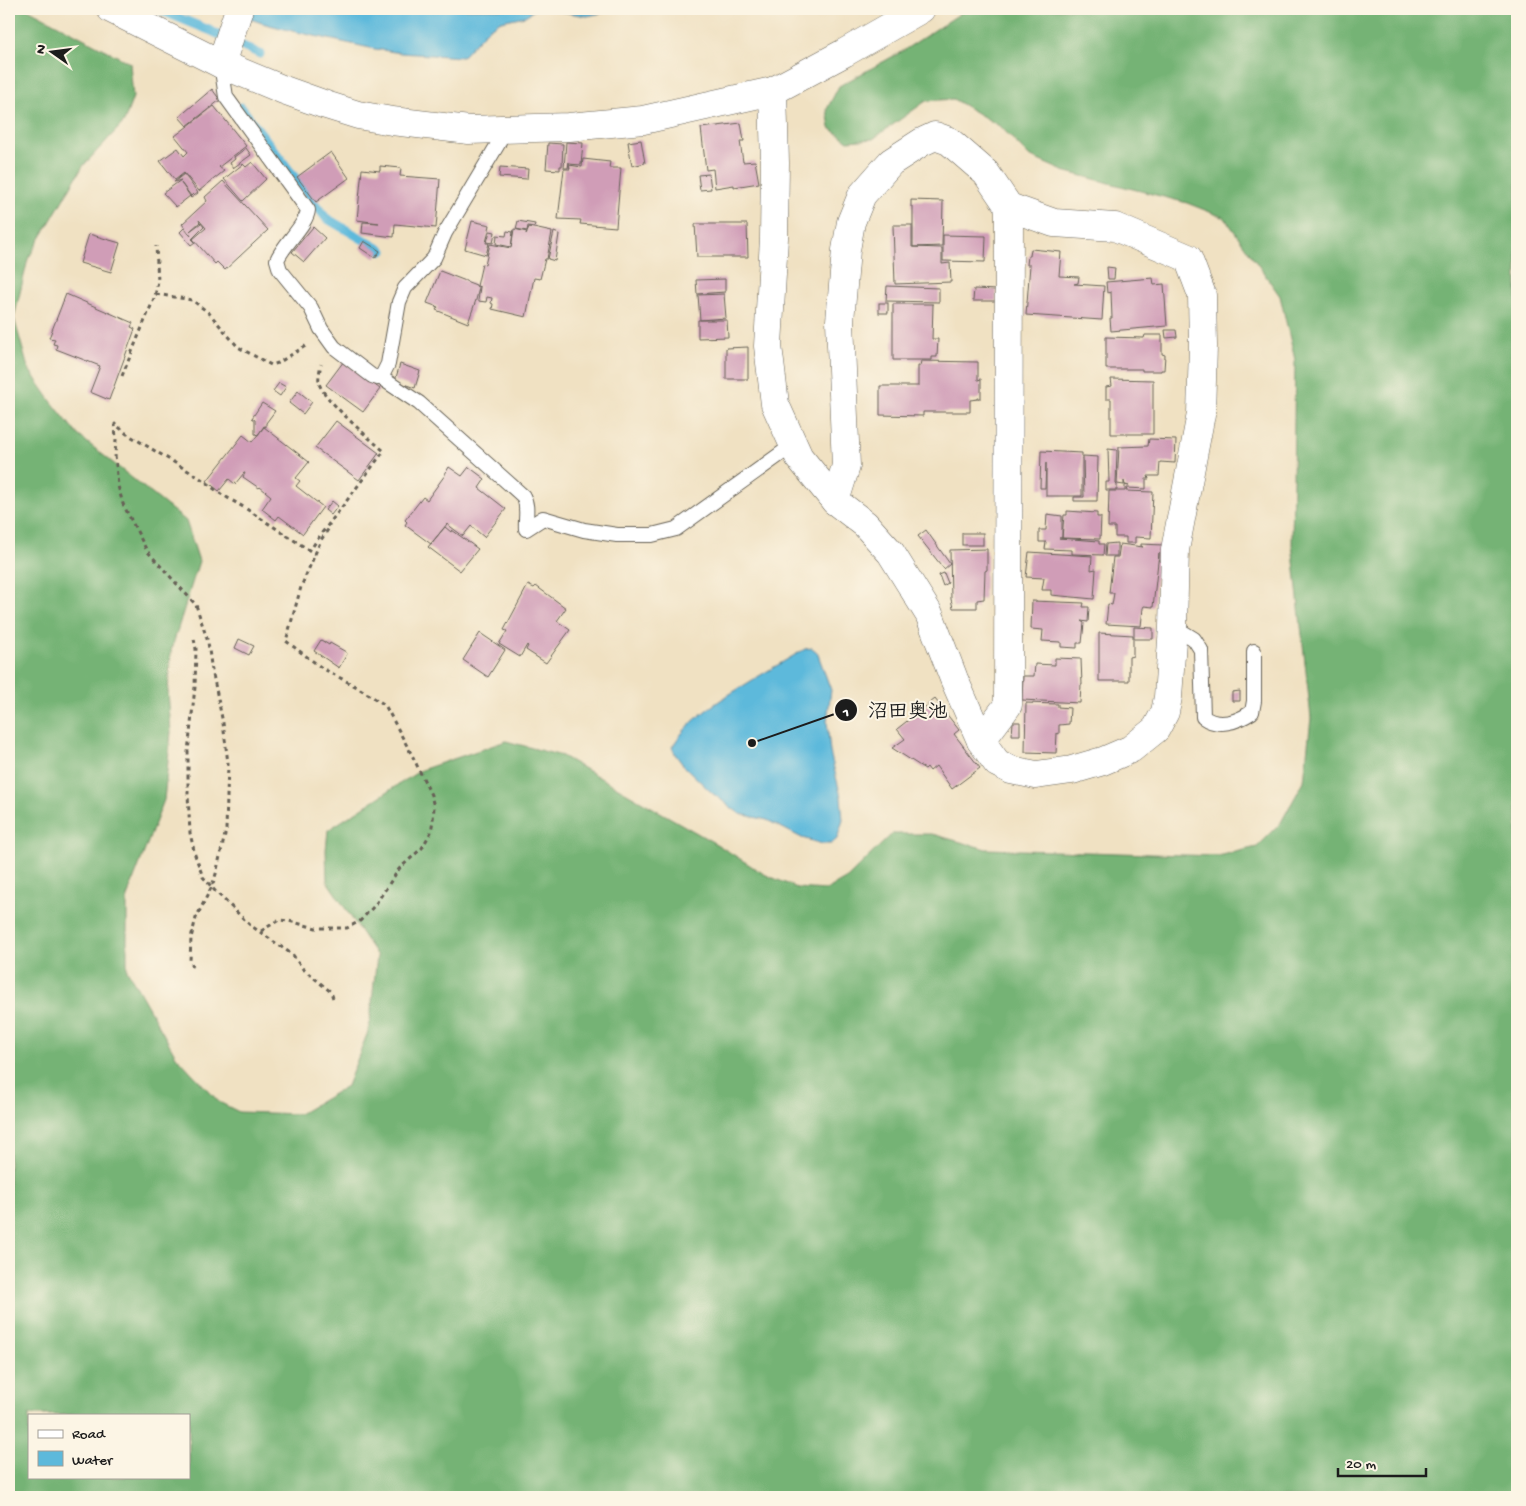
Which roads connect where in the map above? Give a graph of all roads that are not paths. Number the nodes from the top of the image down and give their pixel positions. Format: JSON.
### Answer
{"nodes":[{"id":1,"x":111,"y":9,"type":"edge"},
{"id":2,"x":239,"y":9,"type":"edge"},
{"id":3,"x":920,"y":9,"type":"edge"},
{"id":4,"x":224,"y":54,"type":"junction"},
{"id":5,"x":773,"y":91,"type":"junction"},
{"id":6,"x":504,"y":129,"type":"junction"},
{"id":7,"x":1009,"y":207,"type":"junction"},
{"id":8,"x":380,"y":377,"type":"junction"},
{"id":9,"x":793,"y":445,"type":"junction"},
{"id":10,"x":835,"y":501,"type":"junction"},
{"id":11,"x":1173,"y":626,"type":"junction"},
{"id":12,"x":1254,"y":651,"type":"dead end"},
{"id":13,"x":981,"y":741,"type":"junction"}],
"edges":[{"from":1,"to":4,"type":"street"},
{"from":2,"to":4,"type":"street"},
{"from":3,"to":5,"type":"street"},
{"from":4,"to":6,"type":"street"},
{"from":4,"to":8,"type":"lane"},
{"from":5,"to":6,"type":"street"},
{"from":5,"to":9,"type":"street"},
{"from":6,"to":8,"type":"lane"},
{"from":7,"to":10,"type":"street"},
{"from":7,"to":11,"type":"street"},
{"from":7,"to":13,"type":"street"},
{"from":8,"to":9,"type":"lane"},
{"from":9,"to":10,"type":"street"},
{"from":10,"to":13,"type":"street"},
{"from":11,"to":12,"type":"lane"},
{"from":11,"to":13,"type":"street"}]}
